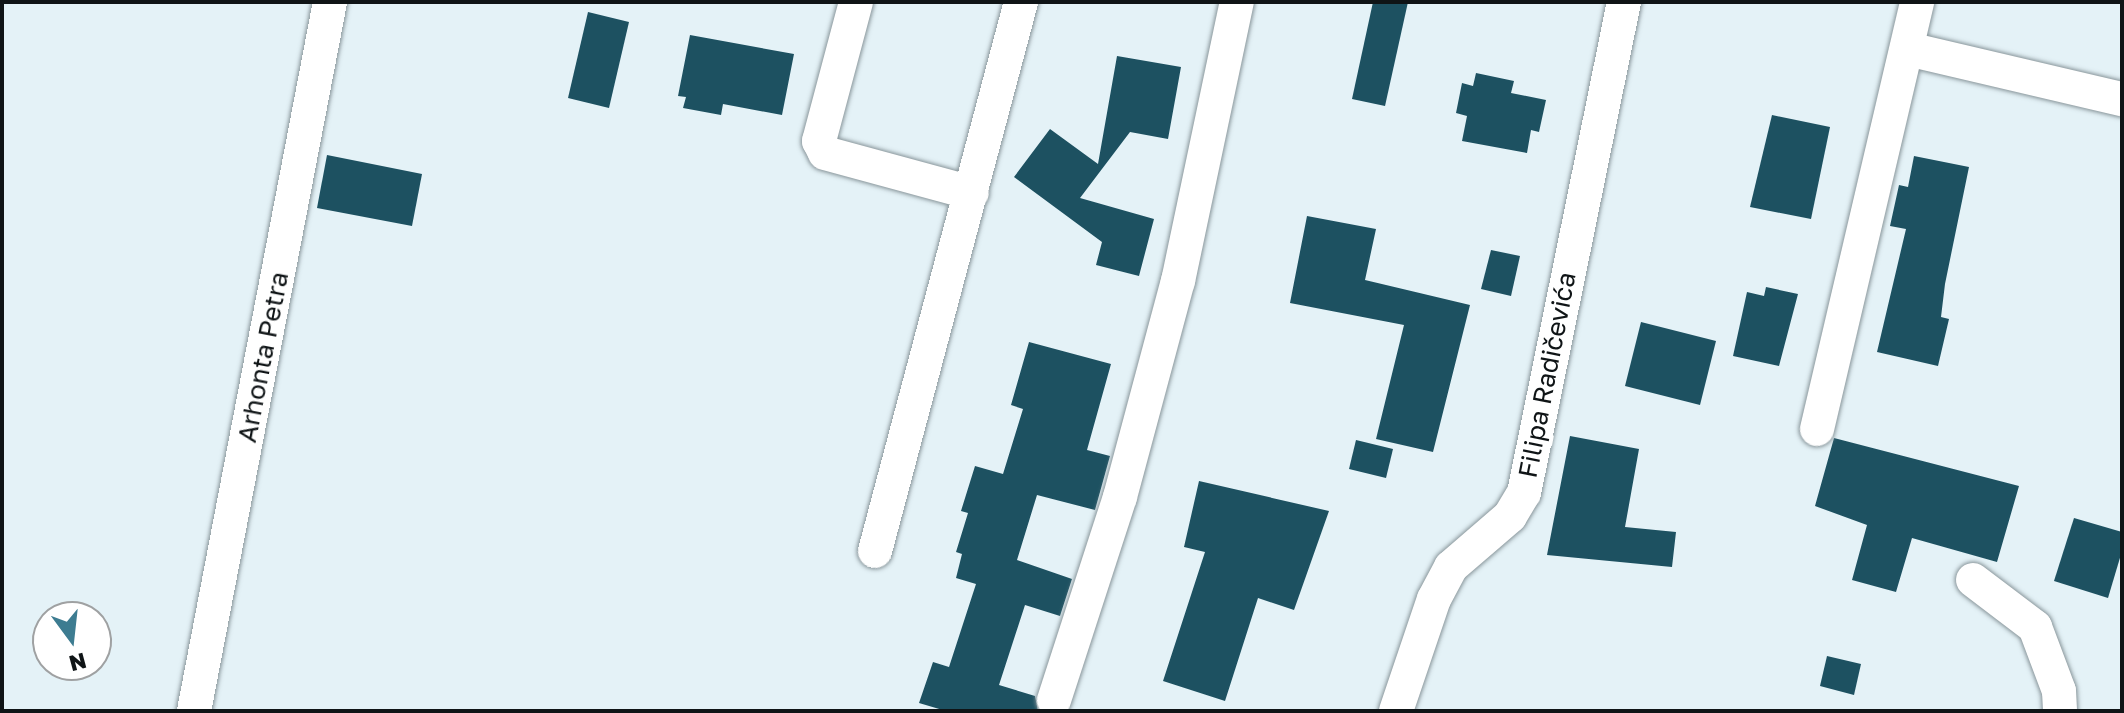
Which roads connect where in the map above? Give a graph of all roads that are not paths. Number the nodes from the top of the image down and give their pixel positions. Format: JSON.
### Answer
{"nodes":[{"id":1,"x":330,"y":2,"type":"edge"},
{"id":2,"x":856,"y":2,"type":"edge"},
{"id":3,"x":1021,"y":2,"type":"edge"},
{"id":4,"x":1237,"y":2,"type":"edge"},
{"id":5,"x":1624,"y":2,"type":"edge"},
{"id":6,"x":1917,"y":2,"type":"edge"},
{"id":7,"x":1908,"y":49,"type":"junction"},
{"id":8,"x":2122,"y":99,"type":"edge"},
{"id":9,"x":972,"y":193,"type":"junction"},
{"id":10,"x":1817,"y":429,"type":"dead end"},
{"id":11,"x":875,"y":551,"type":"dead end"},
{"id":12,"x":1973,"y":580,"type":"dead end"},
{"id":13,"x":1054,"y":700,"type":"dead end"},
{"id":14,"x":194,"y":711,"type":"edge"},
{"id":15,"x":1396,"y":711,"type":"edge"},
{"id":16,"x":2060,"y":711,"type":"edge"}],
"edges":[{"from":1,"to":14,"type":"street","name":"Arhonta Petra"},
{"from":2,"to":9,"type":"street"},
{"from":3,"to":9,"type":"street"},
{"from":4,"to":13,"type":"street"},
{"from":5,"to":15,"type":"street","name":"Filipa Radičevića"},
{"from":6,"to":7,"type":"street"},
{"from":7,"to":8,"type":"street"},
{"from":7,"to":10,"type":"street"},
{"from":9,"to":11,"type":"street"},
{"from":12,"to":16,"type":"street"}]}
